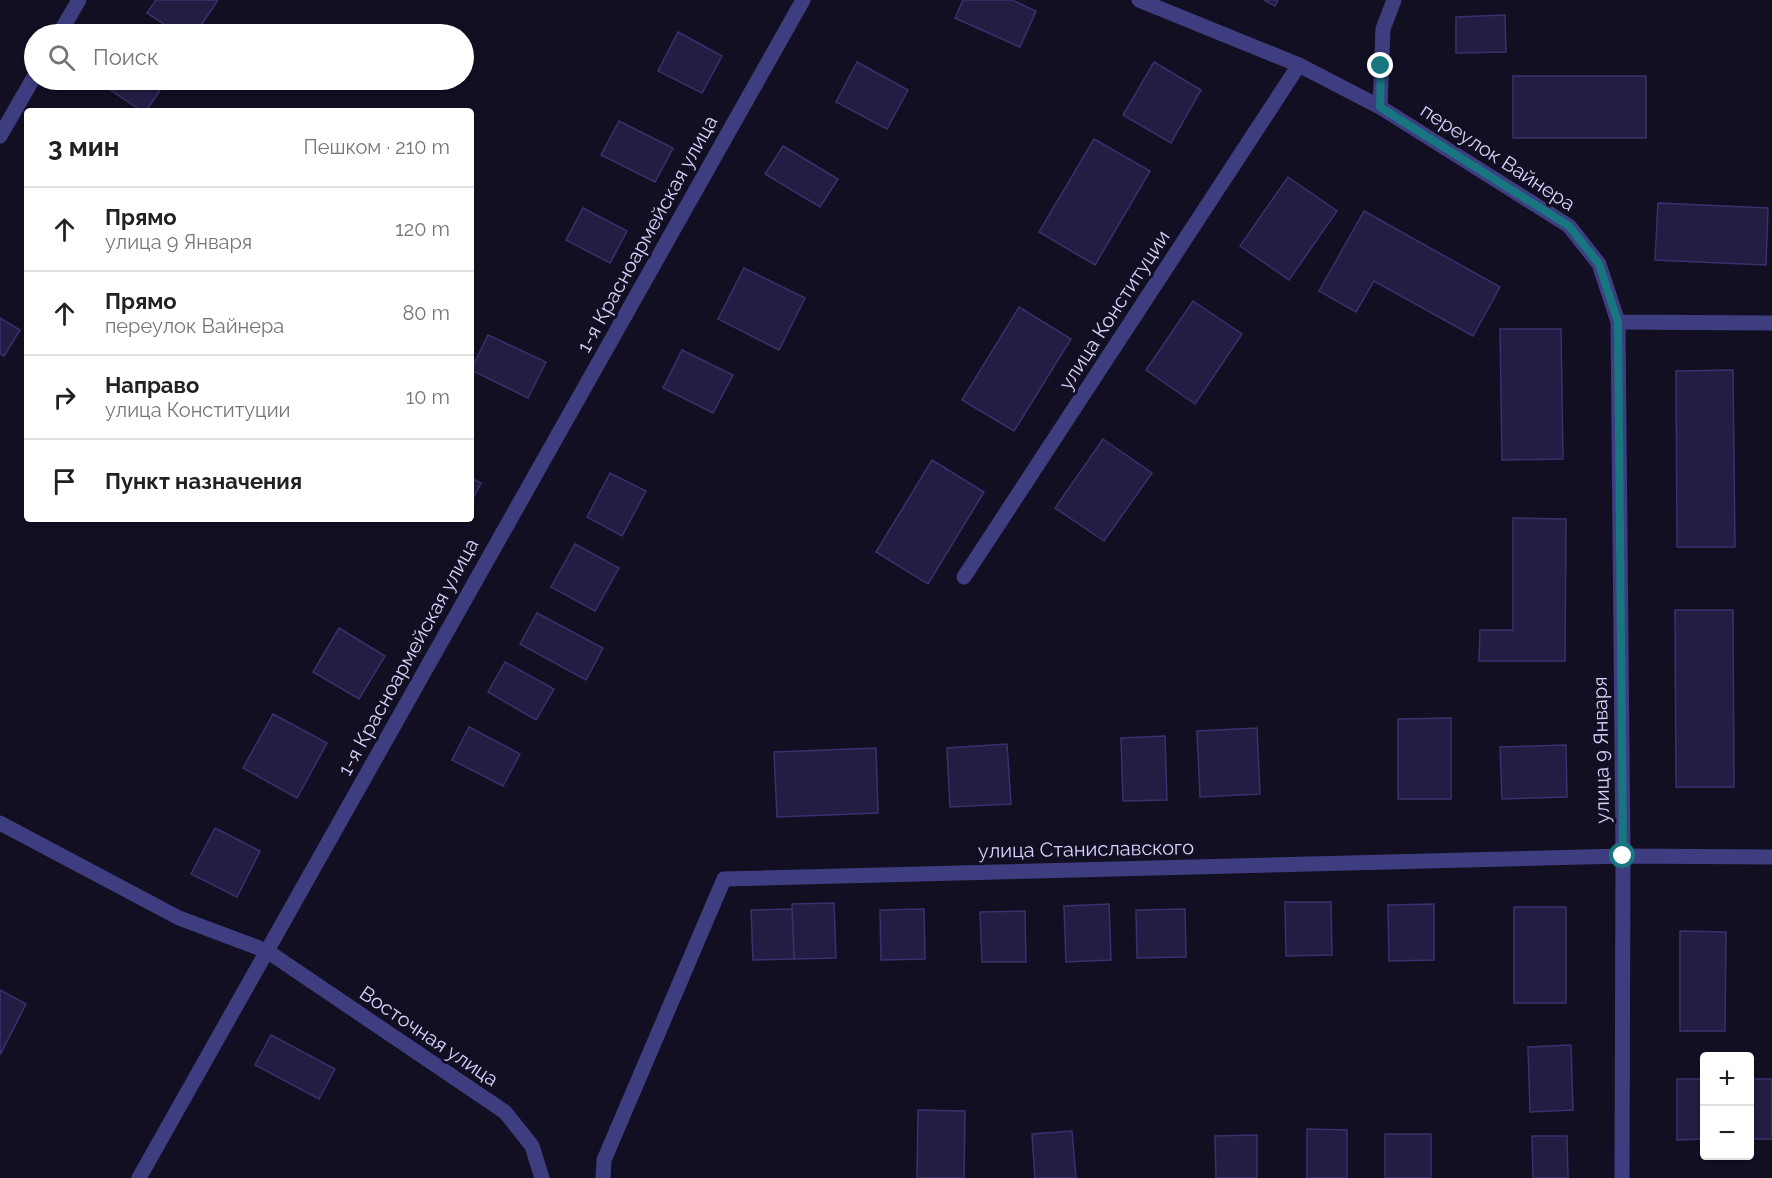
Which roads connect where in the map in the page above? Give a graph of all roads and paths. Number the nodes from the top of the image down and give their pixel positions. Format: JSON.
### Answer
{"nodes":[{"id":1,"x":79,"y":0,"type":"edge"},
{"id":2,"x":803,"y":0,"type":"edge"},
{"id":3,"x":1139,"y":0,"type":"edge"},
{"id":4,"x":1394,"y":0,"type":"edge"},
{"id":5,"x":65,"y":24,"type":"edge"},
{"id":6,"x":1299,"y":65,"type":"junction"},
{"id":7,"x":27,"y":90,"type":"edge"},
{"id":8,"x":1380,"y":107,"type":"junction"},
{"id":9,"x":0,"y":136,"type":"edge"},
{"id":10,"x":1618,"y":322,"type":"junction"},
{"id":11,"x":1772,"y":323,"type":"edge"},
{"id":12,"x":964,"y":577,"type":"dead end"},
{"id":13,"x":0,"y":823,"type":"edge"},
{"id":14,"x":1623,"y":856,"type":"junction"},
{"id":15,"x":1772,"y":857,"type":"edge"},
{"id":16,"x":267,"y":951,"type":"junction"},
{"id":17,"x":139,"y":1178,"type":"edge"},
{"id":18,"x":542,"y":1178,"type":"edge"},
{"id":19,"x":603,"y":1178,"type":"edge"},
{"id":20,"x":1622,"y":1178,"type":"edge"}],
"edges":[{"from":1,"to":5,"type":"street"},
{"from":2,"to":16,"type":"street","name":"1-я Красноармейская улица"},
{"from":3,"to":6,"type":"street","name":"переулок Вайнера"},
{"from":4,"to":8,"type":"street"},
{"from":6,"to":8,"type":"street","name":"переулок Вайнера"},
{"from":6,"to":12,"type":"street","name":"улица Конституции"},
{"from":7,"to":9,"type":"street"},
{"from":8,"to":10,"type":"street","name":"переулок Вайнера"},
{"from":10,"to":11,"type":"street"},
{"from":10,"to":14,"type":"street","name":"улица 9 Января"},
{"from":13,"to":16,"type":"street","name":"Восточная улица"},
{"from":14,"to":15,"type":"street","name":"улица Станиславского"},
{"from":14,"to":19,"type":"street","name":"улица Станиславского"},
{"from":14,"to":20,"type":"street","name":"улица 9 Января"},
{"from":16,"to":17,"type":"street","name":"1-я Красноармейская улица"},
{"from":16,"to":18,"type":"street","name":"Восточная улица"}]}
